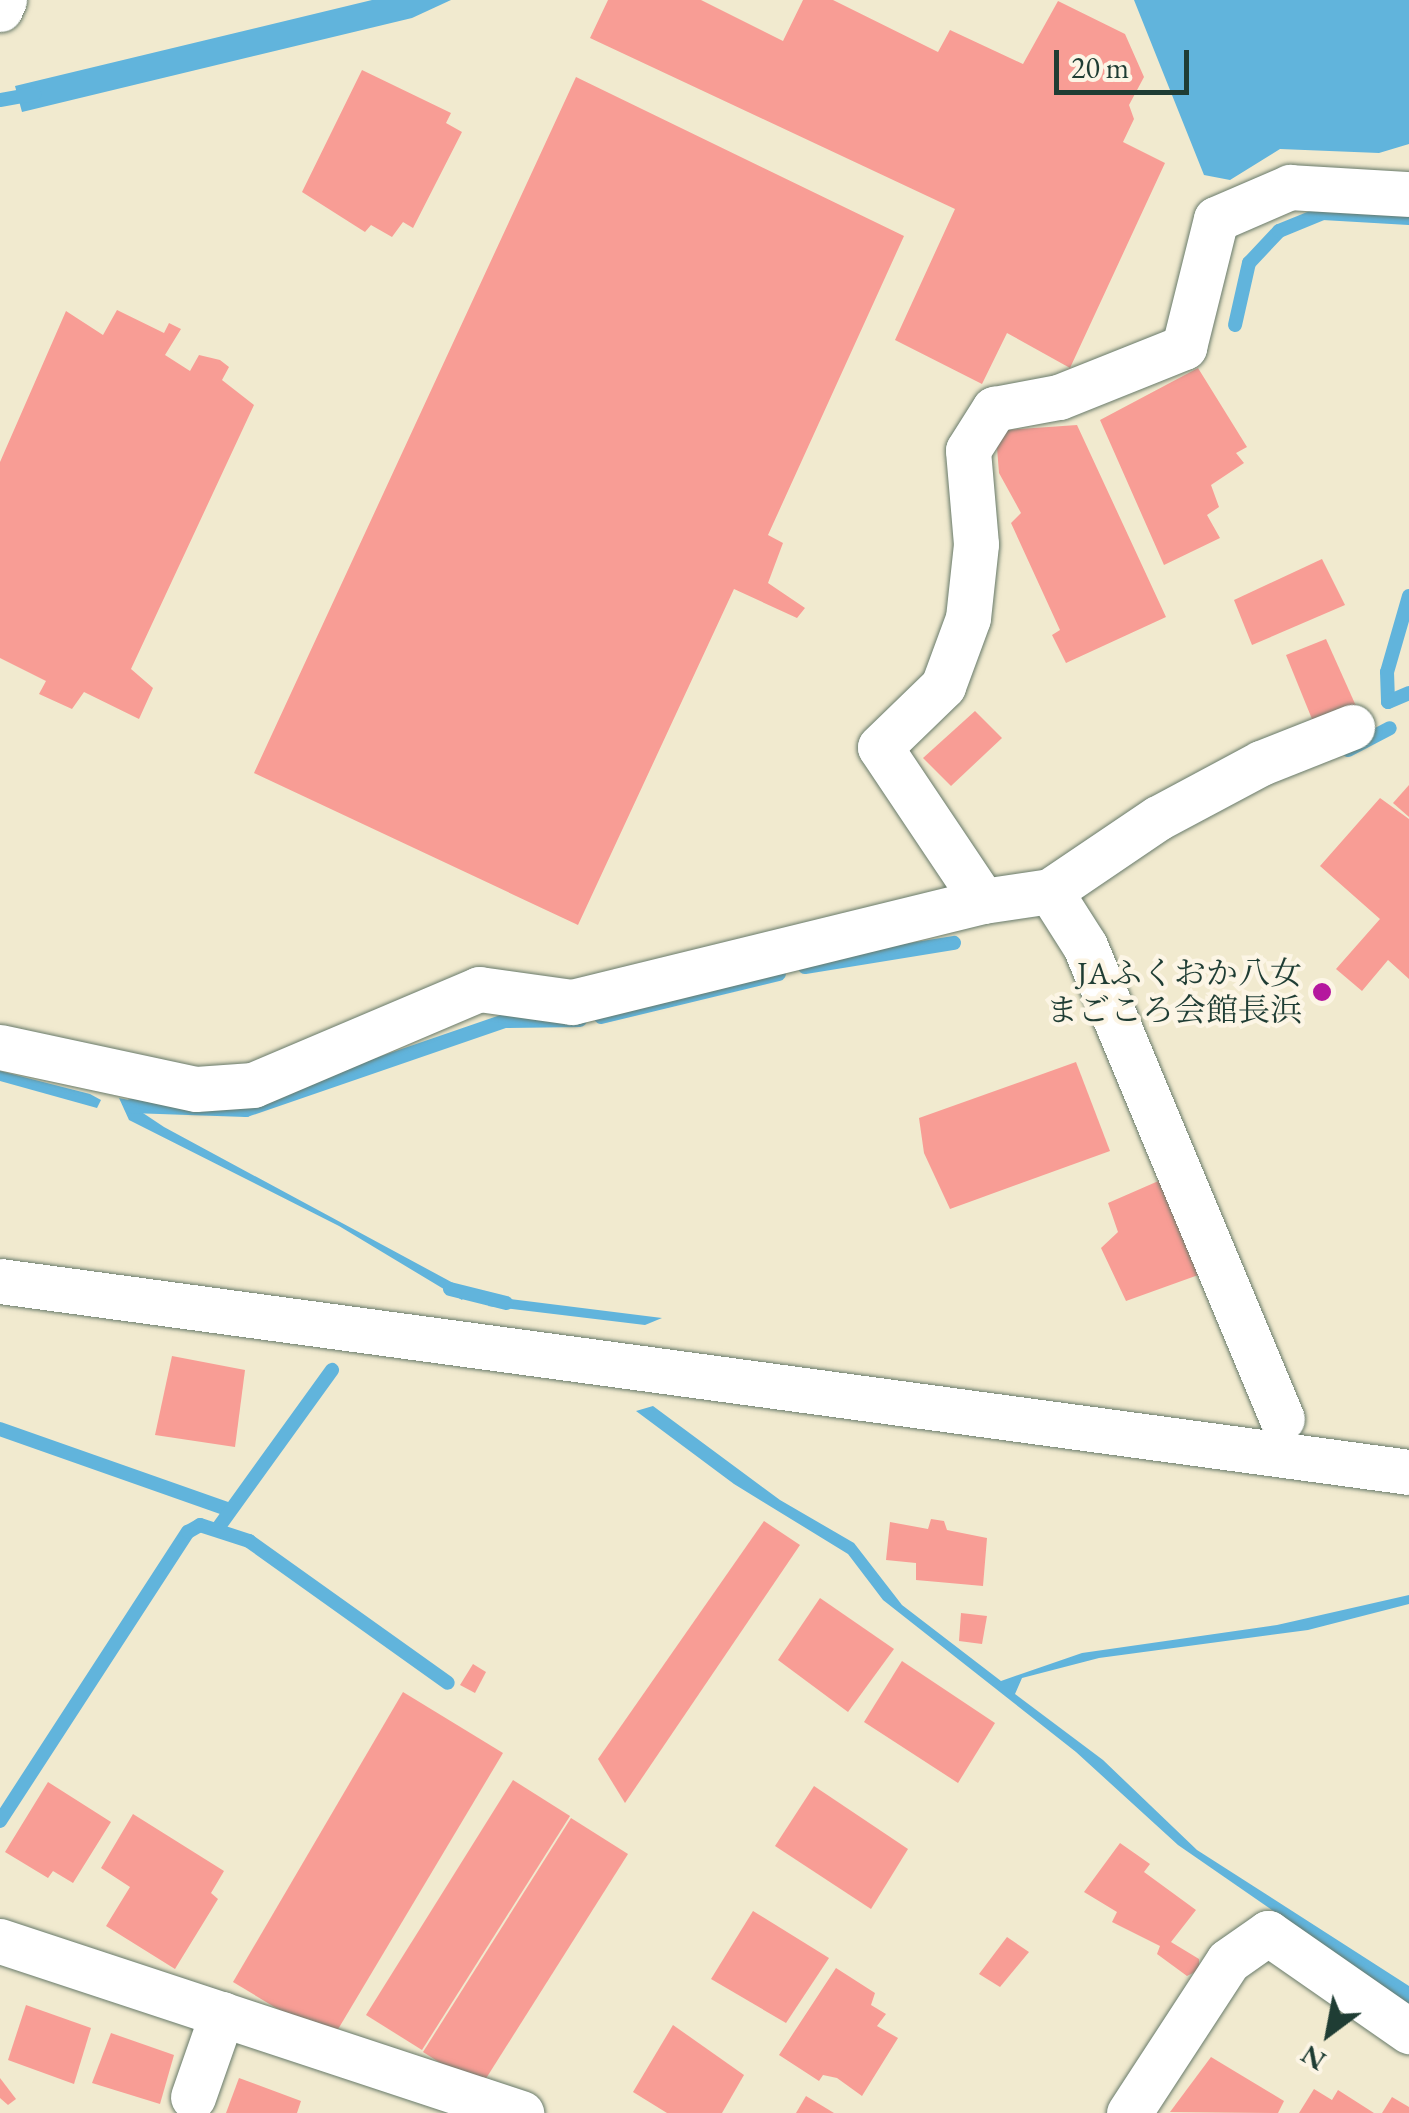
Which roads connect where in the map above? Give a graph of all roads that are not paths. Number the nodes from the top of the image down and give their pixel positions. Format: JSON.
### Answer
{"nodes":[{"id":1,"x":4,"y":0,"type":"edge"},
{"id":2,"x":0,"y":8,"type":"edge"},
{"id":3,"x":1409,"y":194,"type":"edge"},
{"id":4,"x":1352,"y":727,"type":"dead end"},
{"id":5,"x":1050,"y":891,"type":"junction"},
{"id":6,"x":986,"y":900,"type":"junction"},
{"id":7,"x":1100,"y":1041,"type":"dead end"},
{"id":8,"x":0,"y":1048,"type":"edge"},
{"id":9,"x":0,"y":1281,"type":"edge"},
{"id":10,"x":1282,"y":1419,"type":"dead end"},
{"id":11,"x":1409,"y":1472,"type":"edge"},
{"id":12,"x":0,"y":1941,"type":"edge"},
{"id":13,"x":222,"y":2014,"type":"junction"},
{"id":14,"x":1409,"y":2031,"type":"edge"},
{"id":15,"x":193,"y":2097,"type":"dead end"},
{"id":16,"x":521,"y":2113,"type":"edge"},
{"id":17,"x":1129,"y":2113,"type":"edge"}],
"edges":[{"from":1,"to":2,"type":"street"},
{"from":3,"to":6,"type":"street"},
{"from":4,"to":5,"type":"street"},
{"from":5,"to":6,"type":"street"},
{"from":5,"to":10,"type":"street"},
{"from":6,"to":7,"type":"street"},
{"from":6,"to":8,"type":"street"},
{"from":9,"to":11,"type":"street"},
{"from":12,"to":13,"type":"street"},
{"from":13,"to":15,"type":"street"},
{"from":13,"to":16,"type":"street"},
{"from":14,"to":17,"type":"street"}]}
